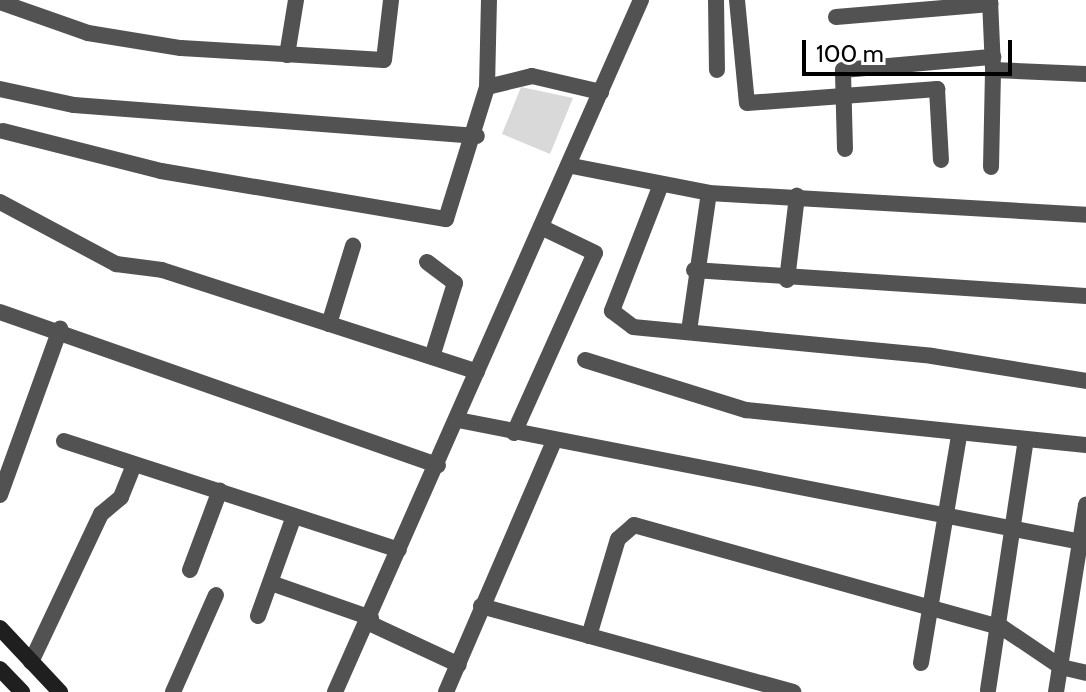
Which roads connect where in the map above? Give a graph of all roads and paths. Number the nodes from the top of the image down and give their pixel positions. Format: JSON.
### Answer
{"nodes":[{"id":1,"x":296,"y":0,"type":"edge"},
{"id":2,"x":391,"y":0,"type":"edge"},
{"id":3,"x":489,"y":0,"type":"edge"},
{"id":4,"x":641,"y":0,"type":"edge"},
{"id":5,"x":716,"y":0,"type":"edge"},
{"id":6,"x":737,"y":0,"type":"edge"},
{"id":7,"x":0,"y":2,"type":"edge"},
{"id":8,"x":990,"y":2,"type":"edge"},
{"id":9,"x":836,"y":17,"type":"dead end"},
{"id":10,"x":287,"y":55,"type":"junction"},
{"id":11,"x":993,"y":63,"type":"junction"},
{"id":12,"x":717,"y":70,"type":"dead end"},
{"id":13,"x":1086,"y":74,"type":"edge"},
{"id":14,"x":487,"y":87,"type":"junction"},
{"id":15,"x":0,"y":89,"type":"edge"},
{"id":16,"x":601,"y":92,"type":"junction"},
{"id":17,"x":843,"y":95,"type":"junction"},
{"id":18,"x":3,"y":131,"type":"dead end"},
{"id":19,"x":477,"y":136,"type":"junction"},
{"id":20,"x":845,"y":149,"type":"dead end"},
{"id":21,"x":941,"y":160,"type":"dead end"},
{"id":22,"x":572,"y":166,"type":"junction"},
{"id":23,"x":991,"y":167,"type":"dead end"},
{"id":24,"x":660,"y":187,"type":"junction"},
{"id":25,"x":709,"y":193,"type":"junction"},
{"id":26,"x":797,"y":196,"type":"junction"},
{"id":27,"x":0,"y":202,"type":"edge"},
{"id":28,"x":1086,"y":215,"type":"edge"},
{"id":29,"x":541,"y":227,"type":"junction"},
{"id":30,"x":353,"y":246,"type":"dead end"},
{"id":31,"x":427,"y":262,"type":"dead end"},
{"id":32,"x":694,"y":270,"type":"junction"},
{"id":33,"x":787,"y":280,"type":"junction"},
{"id":34,"x":1086,"y":296,"type":"edge"},
{"id":35,"x":0,"y":312,"type":"edge"},
{"id":36,"x":329,"y":324,"type":"junction"},
{"id":37,"x":60,"y":329,"type":"junction"},
{"id":38,"x":689,"y":331,"type":"junction"},
{"id":39,"x":432,"y":357,"type":"junction"},
{"id":40,"x":585,"y":360,"type":"dead end"},
{"id":41,"x":477,"y":372,"type":"junction"},
{"id":42,"x":1086,"y":381,"type":"edge"},
{"id":43,"x":458,"y":420,"type":"junction"},
{"id":44,"x":514,"y":433,"type":"junction"},
{"id":45,"x":959,"y":436,"type":"junction"},
{"id":46,"x":1026,"y":440,"type":"junction"},
{"id":47,"x":64,"y":441,"type":"dead end"},
{"id":48,"x":553,"y":443,"type":"junction"},
{"id":49,"x":1086,"y":445,"type":"edge"},
{"id":50,"x":134,"y":464,"type":"junction"},
{"id":51,"x":438,"y":465,"type":"junction"},
{"id":52,"x":220,"y":490,"type":"junction"},
{"id":53,"x":0,"y":495,"type":"edge"},
{"id":54,"x":1086,"y":504,"type":"edge"},
{"id":55,"x":294,"y":516,"type":"junction"},
{"id":56,"x":949,"y":519,"type":"junction"},
{"id":57,"x":1015,"y":531,"type":"junction"},
{"id":58,"x":1084,"y":543,"type":"edge"},
{"id":59,"x":399,"y":550,"type":"junction"},
{"id":60,"x":190,"y":570,"type":"dead end"},
{"id":61,"x":1081,"y":580,"type":"edge"},
{"id":62,"x":271,"y":583,"type":"junction"},
{"id":63,"x":216,"y":595,"type":"dead end"},
{"id":64,"x":481,"y":606,"type":"junction"},
{"id":65,"x":935,"y":608,"type":"junction"},
{"id":66,"x":258,"y":616,"type":"dead end"},
{"id":67,"x":370,"y":621,"type":"junction"},
{"id":68,"x":0,"y":628,"type":"edge"},
{"id":69,"x":1003,"y":628,"type":"junction"},
{"id":70,"x":589,"y":636,"type":"junction"},
{"id":71,"x":31,"y":662,"type":"junction"},
{"id":72,"x":921,"y":663,"type":"dead end"},
{"id":73,"x":459,"y":665,"type":"junction"},
{"id":74,"x":1061,"y":667,"type":"junction"},
{"id":75,"x":0,"y":669,"type":"edge"},
{"id":76,"x":1086,"y":673,"type":"edge"},
{"id":77,"x":988,"y":690,"type":"dead end"},
{"id":78,"x":22,"y":692,"type":"edge"},
{"id":79,"x":60,"y":692,"type":"edge"},
{"id":80,"x":173,"y":692,"type":"edge"},
{"id":81,"x":335,"y":692,"type":"edge"},
{"id":82,"x":446,"y":692,"type":"edge"},
{"id":83,"x":793,"y":692,"type":"edge"},
{"id":84,"x":1056,"y":692,"type":"edge"}],
"edges":[{"from":1,"to":10,"type":"street"},
{"from":2,"to":10,"type":"street"},
{"from":3,"to":14,"type":"street"},
{"from":4,"to":16,"type":"street"},
{"from":5,"to":12,"type":"street"},
{"from":6,"to":17,"type":"street"},
{"from":7,"to":10,"type":"street"},
{"from":8,"to":9,"type":"street"},
{"from":8,"to":11,"type":"street"},
{"from":11,"to":13,"type":"street"},
{"from":11,"to":17,"type":"street"},
{"from":11,"to":23,"type":"street"},
{"from":14,"to":16,"type":"street"},
{"from":14,"to":19,"type":"street"},
{"from":15,"to":19,"type":"street"},
{"from":16,"to":22,"type":"street"},
{"from":17,"to":20,"type":"street"},
{"from":17,"to":21,"type":"street"},
{"from":18,"to":19,"type":"street"},
{"from":22,"to":24,"type":"street"},
{"from":22,"to":29,"type":"street"},
{"from":24,"to":25,"type":"street"},
{"from":24,"to":38,"type":"street"},
{"from":25,"to":26,"type":"street"},
{"from":25,"to":32,"type":"street"},
{"from":26,"to":28,"type":"street"},
{"from":26,"to":33,"type":"street"},
{"from":27,"to":36,"type":"street"},
{"from":29,"to":41,"type":"street"},
{"from":29,"to":44,"type":"street"},
{"from":30,"to":36,"type":"street"},
{"from":31,"to":39,"type":"street"},
{"from":32,"to":33,"type":"street"},
{"from":32,"to":38,"type":"street"},
{"from":33,"to":34,"type":"street"},
{"from":35,"to":37,"type":"street"},
{"from":36,"to":39,"type":"street"},
{"from":37,"to":51,"type":"street"},
{"from":37,"to":53,"type":"street"},
{"from":38,"to":42,"type":"street"},
{"from":39,"to":41,"type":"street"},
{"from":40,"to":45,"type":"street"},
{"from":41,"to":43,"type":"street"},
{"from":43,"to":44,"type":"street"},
{"from":43,"to":51,"type":"street"},
{"from":44,"to":48,"type":"street"},
{"from":45,"to":46,"type":"street"},
{"from":45,"to":56,"type":"street"},
{"from":46,"to":49,"type":"street"},
{"from":46,"to":57,"type":"street"},
{"from":47,"to":50,"type":"street"},
{"from":48,"to":56,"type":"street"},
{"from":48,"to":64,"type":"street"},
{"from":50,"to":52,"type":"street"},
{"from":50,"to":71,"type":"street"},
{"from":51,"to":59,"type":"street"},
{"from":52,"to":55,"type":"street"},
{"from":52,"to":60,"type":"street"},
{"from":54,"to":58,"type":"street"},
{"from":55,"to":59,"type":"street"},
{"from":55,"to":62,"type":"street"},
{"from":56,"to":57,"type":"street"},
{"from":56,"to":65,"type":"street"},
{"from":57,"to":58,"type":"street"},
{"from":57,"to":69,"type":"street"},
{"from":58,"to":61,"type":"street"},
{"from":59,"to":67,"type":"street"},
{"from":61,"to":74,"type":"street"},
{"from":62,"to":66,"type":"street"},
{"from":62,"to":67,"type":"street"},
{"from":63,"to":80,"type":"street"},
{"from":64,"to":70,"type":"street"},
{"from":64,"to":73,"type":"street"},
{"from":65,"to":69,"type":"street"},
{"from":65,"to":70,"type":"street"},
{"from":65,"to":72,"type":"street"},
{"from":67,"to":73,"type":"street"},
{"from":67,"to":81,"type":"street"},
{"from":68,"to":71,"type":"main road"},
{"from":69,"to":74,"type":"street"},
{"from":69,"to":77,"type":"street"},
{"from":70,"to":83,"type":"street"},
{"from":71,"to":79,"type":"main road"},
{"from":73,"to":82,"type":"street"},
{"from":74,"to":76,"type":"street"},
{"from":74,"to":84,"type":"street"},
{"from":75,"to":78,"type":"main road"}]}
